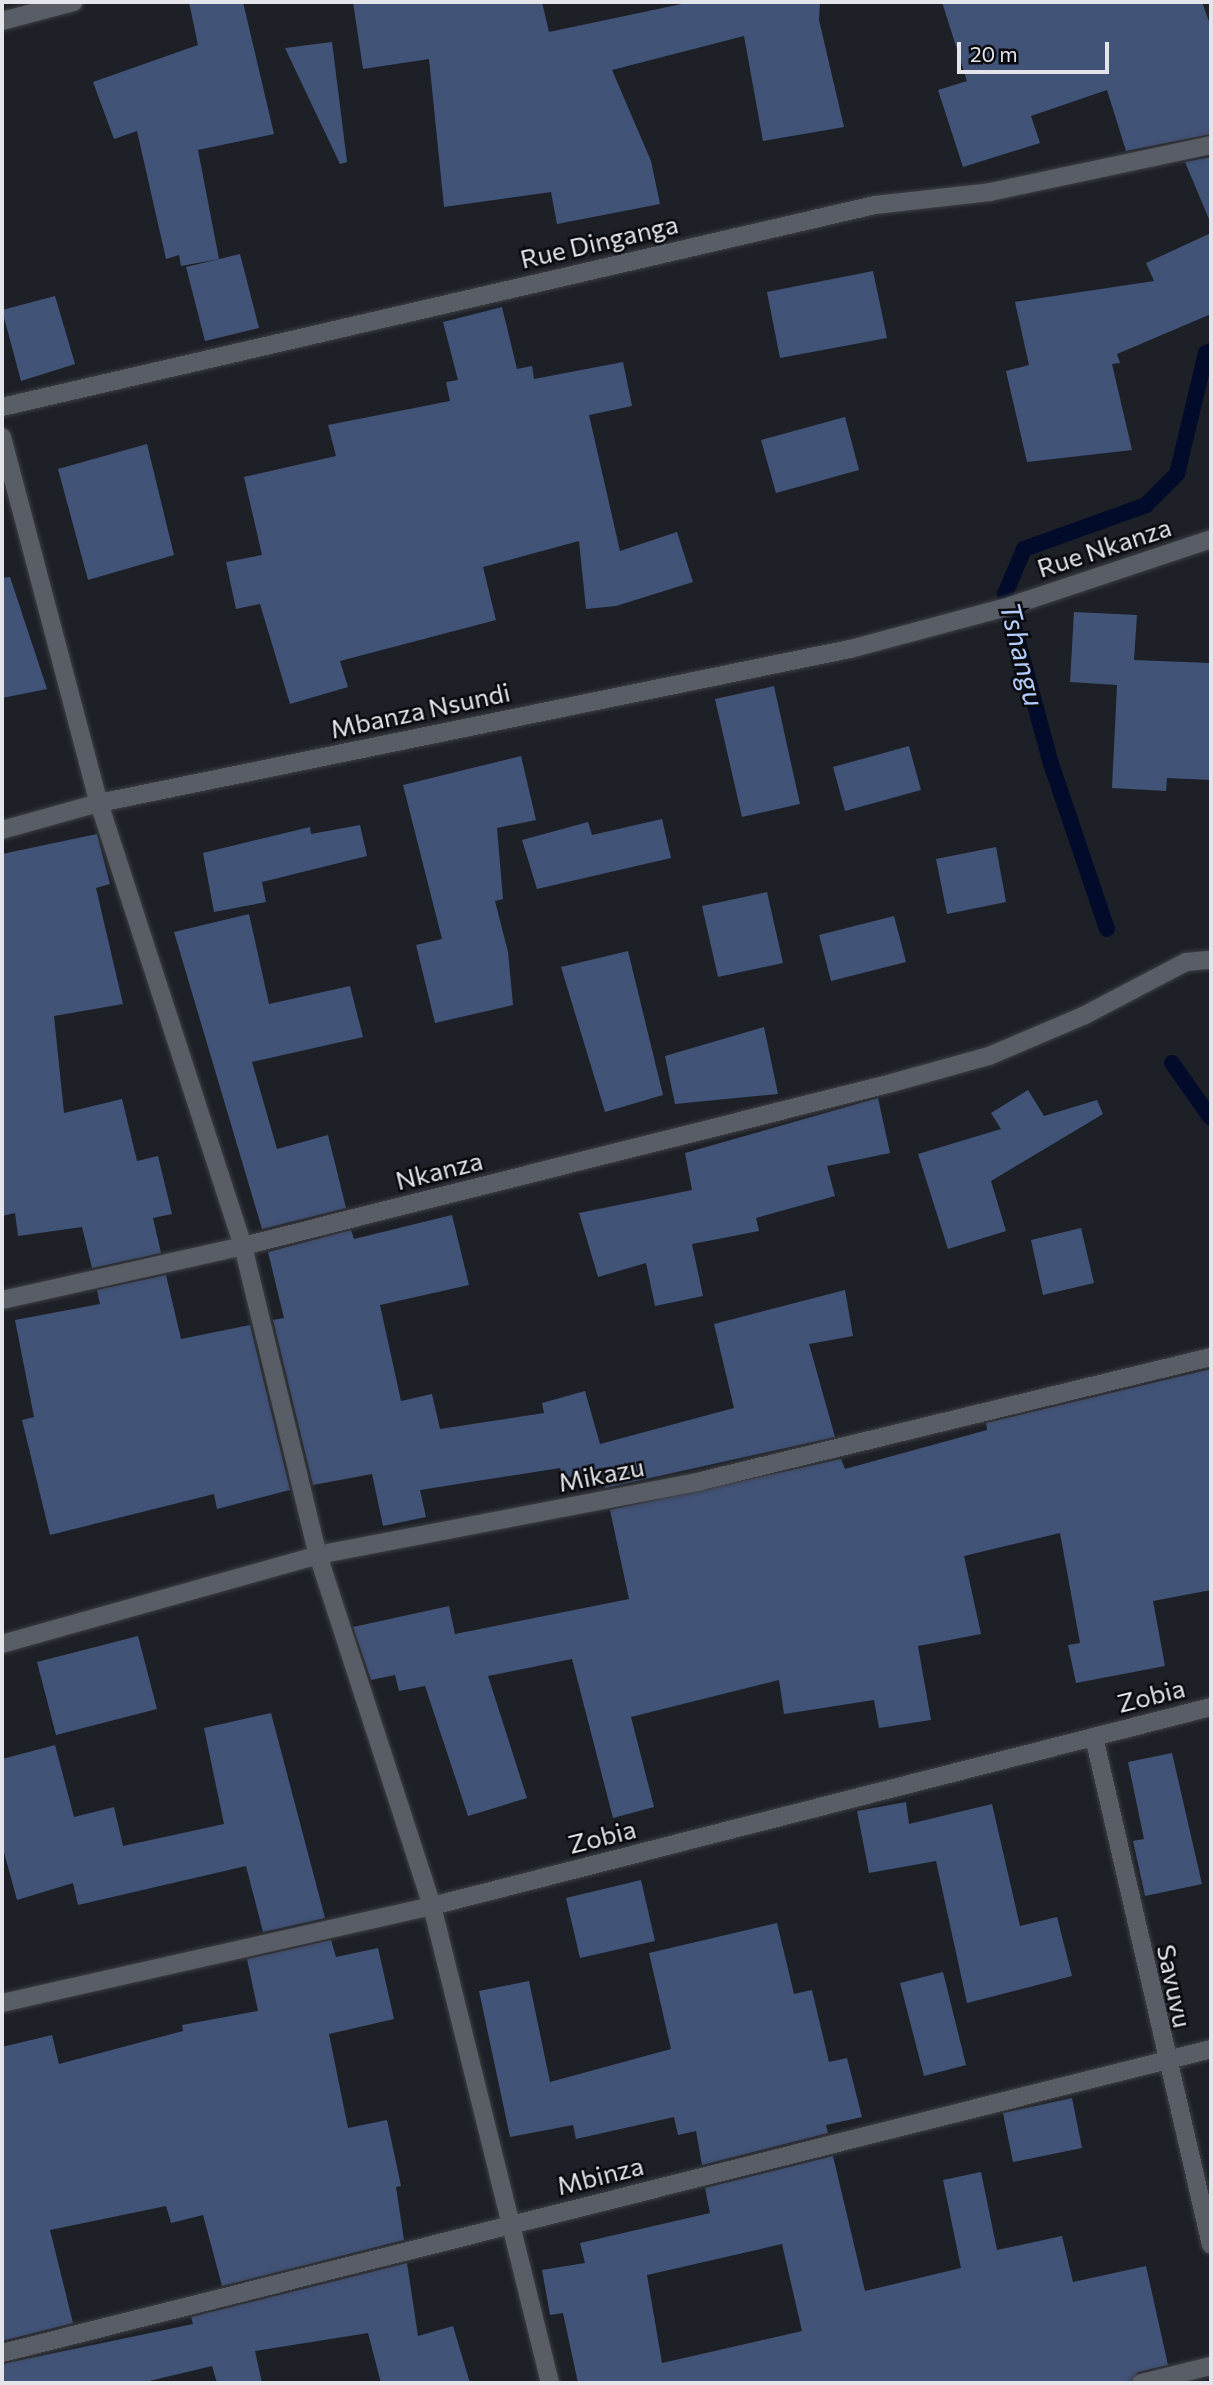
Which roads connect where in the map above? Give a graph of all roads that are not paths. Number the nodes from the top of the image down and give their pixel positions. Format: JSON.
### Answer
{"nodes":[{"id":1,"x":74,"y":2,"type":"edge"},
{"id":2,"x":2,"y":21,"type":"edge"},
{"id":3,"x":1211,"y":145,"type":"edge"},
{"id":4,"x":2,"y":407,"type":"edge"},
{"id":5,"x":2,"y":437,"type":"edge"},
{"id":6,"x":1211,"y":539,"type":"edge"},
{"id":7,"x":850,"y":649,"type":"joint"},
{"id":8,"x":99,"y":803,"type":"junction"},
{"id":9,"x":2,"y":830,"type":"edge"},
{"id":10,"x":1211,"y":960,"type":"edge"},
{"id":11,"x":243,"y":1246,"type":"junction"},
{"id":12,"x":2,"y":1300,"type":"edge"},
{"id":13,"x":1211,"y":1357,"type":"edge"},
{"id":14,"x":318,"y":1555,"type":"junction"},
{"id":15,"x":2,"y":1644,"type":"edge"},
{"id":16,"x":1211,"y":1707,"type":"edge"},
{"id":17,"x":1094,"y":1737,"type":"junction"},
{"id":18,"x":432,"y":1906,"type":"junction"},
{"id":19,"x":2,"y":2003,"type":"edge"},
{"id":20,"x":1211,"y":2049,"type":"edge"},
{"id":21,"x":1165,"y":2060,"type":"junction"},
{"id":22,"x":509,"y":2225,"type":"junction"},
{"id":23,"x":1211,"y":2245,"type":"edge"},
{"id":24,"x":2,"y":2353,"type":"edge"},
{"id":25,"x":1211,"y":2366,"type":"edge"},
{"id":26,"x":550,"y":2383,"type":"edge"},
{"id":27,"x":1141,"y":2383,"type":"edge"}],
"edges":[{"from":1,"to":2,"type":"street"},
{"from":3,"to":4,"type":"street","name":"Rue Dinganga"},
{"from":5,"to":8,"type":"street"},
{"from":6,"to":7,"type":"street","name":"Rue Nkanza"},
{"from":7,"to":8,"type":"street","name":"Mbanza Nsundi"},
{"from":8,"to":9,"type":"street","name":"Mbanza Nsundi"},
{"from":8,"to":11,"type":"street"},
{"from":10,"to":11,"type":"street","name":"Nkanza"},
{"from":11,"to":12,"type":"street","name":"Nkanza"},
{"from":11,"to":14,"type":"street"},
{"from":13,"to":14,"type":"street","name":"Mikazu"},
{"from":14,"to":15,"type":"street","name":"Mikazu"},
{"from":14,"to":18,"type":"street"},
{"from":16,"to":17,"type":"street","name":"Zobia"},
{"from":17,"to":18,"type":"street","name":"Zobia"},
{"from":17,"to":21,"type":"street","name":"Savuvu"},
{"from":18,"to":19,"type":"street","name":"Zobia"},
{"from":18,"to":22,"type":"street"},
{"from":20,"to":21,"type":"street","name":"Mbinza"},
{"from":21,"to":22,"type":"street","name":"Mbinza"},
{"from":21,"to":23,"type":"street","name":"Savuvu"},
{"from":22,"to":24,"type":"street","name":"Mbinza"},
{"from":22,"to":26,"type":"street"},
{"from":25,"to":27,"type":"street"}]}
